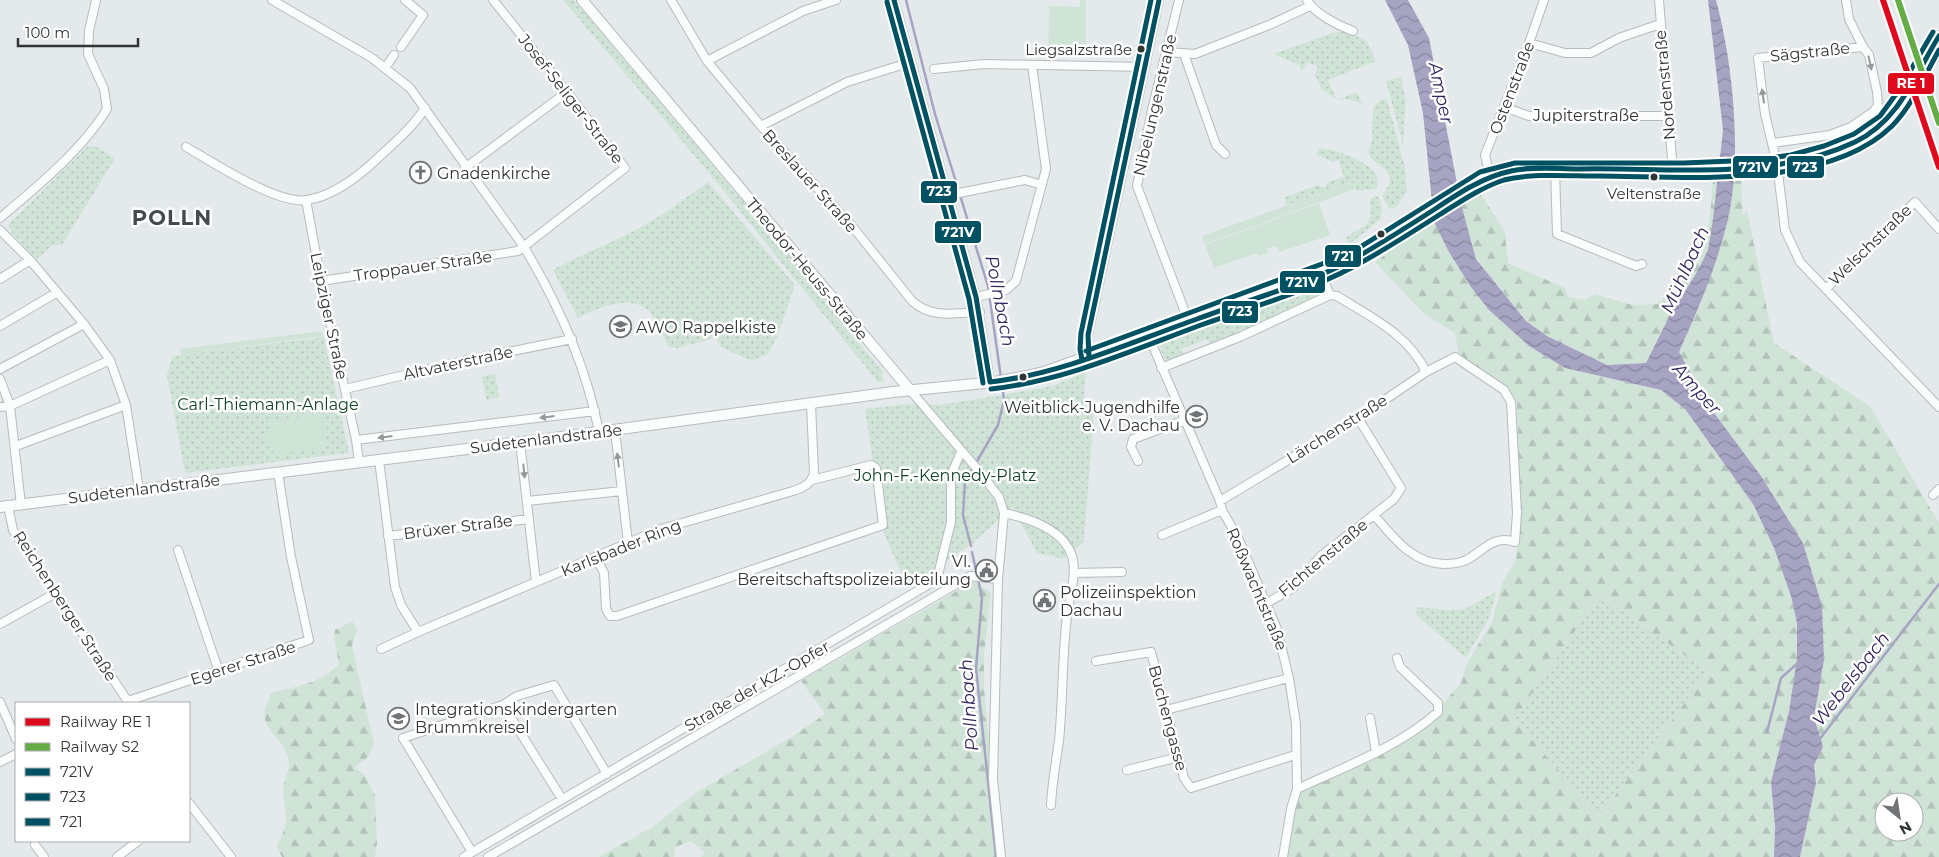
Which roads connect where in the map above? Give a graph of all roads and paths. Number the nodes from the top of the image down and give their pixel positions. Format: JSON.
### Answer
{"nodes":[{"id":1,"x":96,"y":0,"type":"edge"},
{"id":2,"x":272,"y":0,"type":"edge"},
{"id":3,"x":405,"y":0,"type":"edge"},
{"id":4,"x":493,"y":0,"type":"edge"},
{"id":5,"x":582,"y":0,"type":"edge"},
{"id":6,"x":671,"y":0,"type":"edge"},
{"id":7,"x":836,"y":0,"type":"edge"},
{"id":8,"x":894,"y":0,"type":"edge"},
{"id":9,"x":1159,"y":0,"type":"edge"},
{"id":10,"x":1179,"y":0,"type":"edge"},
{"id":11,"x":1544,"y":0,"type":"edge"},
{"id":12,"x":1660,"y":0,"type":"edge"},
{"id":13,"x":1846,"y":0,"type":"edge"},
{"id":14,"x":1308,"y":3,"type":"edge"},
{"id":15,"x":1660,"y":24,"type":"junction"},
{"id":16,"x":1354,"y":31,"type":"dead end"},
{"id":17,"x":1939,"y":36,"type":"edge"},
{"id":18,"x":1530,"y":44,"type":"junction"},
{"id":19,"x":1863,"y":46,"type":"junction"},
{"id":20,"x":401,"y":47,"type":"dead end"},
{"id":21,"x":1166,"y":52,"type":"junction"},
{"id":22,"x":1184,"y":54,"type":"junction"},
{"id":23,"x":394,"y":55,"type":"dead end"},
{"id":24,"x":707,"y":61,"type":"junction"},
{"id":25,"x":911,"y":62,"type":"junction"},
{"id":26,"x":1032,"y":66,"type":"junction"},
{"id":27,"x":1144,"y":67,"type":"junction"},
{"id":28,"x":385,"y":68,"type":"junction"},
{"id":29,"x":934,"y":69,"type":"dead end"},
{"id":30,"x":567,"y":92,"type":"junction"},
{"id":31,"x":1504,"y":107,"type":"junction"},
{"id":32,"x":424,"y":108,"type":"junction"},
{"id":33,"x":1668,"y":116,"type":"junction"},
{"id":34,"x":760,"y":126,"type":"junction"},
{"id":35,"x":1773,"y":143,"type":"junction"},
{"id":36,"x":186,"y":147,"type":"dead end"},
{"id":37,"x":1225,"y":154,"type":"dead end"},
{"id":38,"x":1777,"y":164,"type":"junction"},
{"id":39,"x":465,"y":168,"type":"junction"},
{"id":40,"x":1555,"y":170,"type":"junction"},
{"id":41,"x":1672,"y":170,"type":"junction"},
{"id":42,"x":1490,"y":176,"type":"junction"},
{"id":43,"x":1042,"y":185,"type":"junction"},
{"id":44,"x":952,"y":195,"type":"junction"},
{"id":45,"x":306,"y":200,"type":"junction"},
{"id":46,"x":0,"y":218,"type":"edge"},
{"id":47,"x":1939,"y":229,"type":"edge"},
{"id":48,"x":0,"y":230,"type":"edge"},
{"id":49,"x":524,"y":247,"type":"junction"},
{"id":50,"x":30,"y":260,"type":"junction"},
{"id":51,"x":1642,"y":264,"type":"dead end"},
{"id":52,"x":1321,"y":274,"type":"junction"},
{"id":53,"x":0,"y":279,"type":"edge"},
{"id":54,"x":321,"y":281,"type":"junction"},
{"id":55,"x":1826,"y":289,"type":"junction"},
{"id":56,"x":56,"y":292,"type":"junction"},
{"id":57,"x":1330,"y":295,"type":"junction"},
{"id":58,"x":976,"y":297,"type":"junction"},
{"id":59,"x":980,"y":312,"type":"junction"},
{"id":60,"x":1188,"y":320,"type":"junction"},
{"id":61,"x":84,"y":324,"type":"junction"},
{"id":62,"x":0,"y":326,"type":"edge"},
{"id":63,"x":1148,"y":335,"type":"junction"},
{"id":64,"x":572,"y":339,"type":"junction"},
{"id":65,"x":1089,"y":358,"type":"junction"},
{"id":66,"x":110,"y":360,"type":"junction"},
{"id":67,"x":1162,"y":368,"type":"junction"},
{"id":68,"x":0,"y":369,"type":"edge"},
{"id":69,"x":1426,"y":372,"type":"junction"},
{"id":70,"x":0,"y":379,"type":"edge"},
{"id":71,"x":993,"y":382,"type":"junction"},
{"id":72,"x":345,"y":389,"type":"junction"},
{"id":73,"x":910,"y":390,"type":"junction"},
{"id":74,"x":811,"y":404,"type":"junction"},
{"id":75,"x":126,"y":405,"type":"junction"},
{"id":76,"x":10,"y":406,"type":"junction"},
{"id":77,"x":0,"y":407,"type":"edge"},
{"id":78,"x":1939,"y":407,"type":"edge"},
{"id":79,"x":595,"y":411,"type":"junction"},
{"id":80,"x":1358,"y":418,"type":"junction"},
{"id":81,"x":1185,"y":420,"type":"junction"},
{"id":82,"x":615,"y":430,"type":"junction"},
{"id":83,"x":599,"y":432,"type":"junction"},
{"id":84,"x":356,"y":440,"type":"junction"},
{"id":85,"x":520,"y":442,"type":"junction"},
{"id":86,"x":16,"y":446,"type":"junction"},
{"id":87,"x":961,"y":452,"type":"junction"},
{"id":88,"x":378,"y":460,"type":"junction"},
{"id":89,"x":1138,"y":461,"type":"dead end"},
{"id":90,"x":359,"y":462,"type":"junction"},
{"id":91,"x":278,"y":472,"type":"junction"},
{"id":92,"x":812,"y":480,"type":"junction"},
{"id":93,"x":139,"y":489,"type":"junction"},
{"id":94,"x":1939,"y":489,"type":"edge"},
{"id":95,"x":622,"y":491,"type":"junction"},
{"id":96,"x":1932,"y":495,"type":"dead end"},
{"id":97,"x":1220,"y":500,"type":"junction"},
{"id":98,"x":527,"y":501,"type":"junction"},
{"id":99,"x":21,"y":505,"type":"junction"},
{"id":100,"x":4,"y":507,"type":"edge"},
{"id":101,"x":1222,"y":510,"type":"junction"},
{"id":102,"x":1004,"y":513,"type":"junction"},
{"id":103,"x":1374,"y":516,"type":"junction"},
{"id":104,"x":529,"y":519,"type":"junction"},
{"id":105,"x":1162,"y":535,"type":"dead end"},
{"id":106,"x":388,"y":536,"type":"junction"},
{"id":107,"x":628,"y":543,"type":"junction"},
{"id":108,"x":178,"y":550,"type":"dead end"},
{"id":109,"x":596,"y":557,"type":"junction"},
{"id":110,"x":1122,"y":572,"type":"dead end"},
{"id":111,"x":1074,"y":573,"type":"junction"},
{"id":112,"x":998,"y":579,"type":"junction"},
{"id":113,"x":536,"y":582,"type":"junction"},
{"id":114,"x":54,"y":594,"type":"junction"},
{"id":115,"x":1265,"y":604,"type":"junction"},
{"id":116,"x":0,"y":624,"type":"edge"},
{"id":117,"x":418,"y":632,"type":"junction"},
{"id":118,"x":382,"y":649,"type":"dead end"},
{"id":119,"x":1397,"y":658,"type":"dead end"},
{"id":120,"x":1096,"y":661,"type":"dead end"},
{"id":121,"x":218,"y":669,"type":"junction"},
{"id":122,"x":1289,"y":678,"type":"junction"},
{"id":123,"x":0,"y":702,"type":"edge"},
{"id":124,"x":129,"y":702,"type":"edge"},
{"id":125,"x":503,"y":705,"type":"junction"},
{"id":126,"x":1166,"y":710,"type":"junction"},
{"id":127,"x":1370,"y":718,"type":"dead end"},
{"id":128,"x":15,"y":737,"type":"edge"},
{"id":129,"x":1376,"y":752,"type":"junction"},
{"id":130,"x":15,"y":754,"type":"edge"},
{"id":131,"x":1296,"y":756,"type":"junction"},
{"id":132,"x":1179,"y":757,"type":"junction"},
{"id":133,"x":0,"y":762,"type":"edge"},
{"id":134,"x":1127,"y":770,"type":"dead end"},
{"id":135,"x":607,"y":774,"type":"junction"},
{"id":136,"x":1297,"y":789,"type":"junction"},
{"id":137,"x":562,"y":799,"type":"junction"},
{"id":138,"x":190,"y":804,"type":"edge"},
{"id":139,"x":1051,"y":805,"type":"dead end"},
{"id":140,"x":137,"y":842,"type":"edge"},
{"id":141,"x":34,"y":845,"type":"dead end"},
{"id":142,"x":472,"y":852,"type":"junction"},
{"id":143,"x":44,"y":857,"type":"edge"},
{"id":144,"x":117,"y":857,"type":"edge"},
{"id":145,"x":231,"y":857,"type":"edge"},
{"id":146,"x":464,"y":857,"type":"edge"},
{"id":147,"x":488,"y":857,"type":"edge"},
{"id":148,"x":1001,"y":857,"type":"edge"},
{"id":149,"x":1283,"y":857,"type":"edge"}],
"edges":[{"from":1,"to":46,"type":"street"},
{"from":2,"to":28,"type":"street"},
{"from":3,"to":20,"type":"street"},
{"from":4,"to":30,"type":"street","name":"Josef-Seliger-Straße"},
{"from":5,"to":73,"type":"street","name":"Theodor-Heuss-Straße"},
{"from":6,"to":24,"type":"street","name":"Breslauer Straße"},
{"from":7,"to":24,"type":"street"},
{"from":8,"to":25,"type":"street"},
{"from":9,"to":27,"type":"street"},
{"from":10,"to":21,"type":"street","name":"Nibelungenstraße"},
{"from":11,"to":18,"type":"street","name":"Ostenstraße"},
{"from":12,"to":15,"type":"street","name":"Nordenstraße"},
{"from":13,"to":19,"type":"street"},
{"from":14,"to":16,"type":"street"},
{"from":14,"to":22,"type":"street"},
{"from":15,"to":18,"type":"street"},
{"from":15,"to":33,"type":"street","name":"Nordenstraße"},
{"from":17,"to":38,"type":"street","name":"Sudetenlandstraße"},
{"from":18,"to":31,"type":"street","name":"Ostenstraße"},
{"from":19,"to":35,"type":"street","name":"Sägstraße","one_way":true},
{"from":35,"to":19,"type":"street","name":"Sägstraße","one_way":true},
{"from":21,"to":22,"type":"street"},
{"from":21,"to":60,"type":"street","name":"Nibelungenstraße"},
{"from":22,"to":37,"type":"street"},
{"from":23,"to":28,"type":"street"},
{"from":24,"to":34,"type":"street","name":"Breslauer Straße"},
{"from":25,"to":34,"type":"street"},
{"from":25,"to":44,"type":"street"},
{"from":26,"to":27,"type":"street"},
{"from":26,"to":29,"type":"street"},
{"from":26,"to":43,"type":"street"},
{"from":27,"to":65,"type":"street"},
{"from":28,"to":32,"type":"street"},
{"from":30,"to":39,"type":"street"},
{"from":30,"to":49,"type":"street","name":"Josef-Seliger-Straße"},
{"from":31,"to":33,"type":"street","name":"Jupiterstraße"},
{"from":31,"to":42,"type":"street","name":"Ostenstraße"},
{"from":32,"to":39,"type":"street"},
{"from":32,"to":45,"type":"street"},
{"from":33,"to":41,"type":"street","name":"Nordenstraße"},
{"from":34,"to":59,"type":"street","name":"Breslauer Straße"},
{"from":35,"to":38,"type":"street","name":"Sägstraße"},
{"from":36,"to":45,"type":"street"},
{"from":38,"to":41,"type":"street","name":"Sudetenlandstraße"},
{"from":38,"to":55,"type":"street"},
{"from":39,"to":49,"type":"street"},
{"from":40,"to":41,"type":"street","name":"Sudetenlandstraße"},
{"from":40,"to":42,"type":"street","name":"Sudetenlandstraße"},
{"from":40,"to":51,"type":"street"},
{"from":42,"to":52,"type":"street","name":"Sudetenlandstraße"},
{"from":43,"to":44,"type":"street"},
{"from":43,"to":58,"type":"street"},
{"from":44,"to":58,"type":"street"},
{"from":45,"to":54,"type":"street","name":"Leipziger Straße"},
{"from":47,"to":55,"type":"street","name":"Welschstraße"},
{"from":48,"to":50,"type":"street"},
{"from":49,"to":54,"type":"street","name":"Troppauer Straße"},
{"from":49,"to":64,"type":"street"},
{"from":50,"to":53,"type":"street"},
{"from":50,"to":56,"type":"street"},
{"from":52,"to":57,"type":"street"},
{"from":52,"to":60,"type":"street","name":"Sudetenlandstraße"},
{"from":54,"to":72,"type":"street","name":"Leipziger Straße"},
{"from":55,"to":78,"type":"street"},
{"from":56,"to":61,"type":"street"},
{"from":56,"to":62,"type":"street"},
{"from":57,"to":67,"type":"street"},
{"from":57,"to":69,"type":"street"},
{"from":58,"to":59,"type":"street"},
{"from":59,"to":71,"type":"street"},
{"from":60,"to":63,"type":"street","name":"Sudetenlandstraße"},
{"from":61,"to":66,"type":"street"},
{"from":61,"to":68,"type":"street"},
{"from":63,"to":65,"type":"street","name":"Sudetenlandstraße"},
{"from":63,"to":67,"type":"street","name":"Roßwachtstraße"},
{"from":64,"to":72,"type":"street","name":"Altvaterstraße"},
{"from":64,"to":79,"type":"street"},
{"from":65,"to":71,"type":"street","name":"Sudetenlandstraße"},
{"from":66,"to":75,"type":"street"},
{"from":66,"to":76,"type":"street"},
{"from":67,"to":81,"type":"street","name":"Roßwachtstraße"},
{"from":69,"to":80,"type":"street","name":"Lärchenstraße"},
{"from":69,"to":103,"type":"street","name":"Lärchenstraße"},
{"from":70,"to":76,"type":"street"},
{"from":71,"to":73,"type":"street","name":"Sudetenlandstraße"},
{"from":72,"to":84,"type":"street","name":"Leipziger Straße"},
{"from":73,"to":74,"type":"street","name":"Sudetenlandstraße"},
{"from":73,"to":87,"type":"street","name":"Theodor-Heuss-Straße"},
{"from":74,"to":82,"type":"street","name":"Sudetenlandstraße"},
{"from":74,"to":92,"type":"street"},
{"from":75,"to":86,"type":"street"},
{"from":75,"to":93,"type":"street"},
{"from":76,"to":77,"type":"street"},
{"from":76,"to":86,"type":"street"},
{"from":79,"to":83,"type":"street"},
{"from":79,"to":84,"type":"street","name":"Sudetenlandstraße","one_way":true},
{"from":80,"to":97,"type":"street","name":"Lärchenstraße"},
{"from":80,"to":103,"type":"street","name":"Fichtenstraße"},
{"from":81,"to":89,"type":"street"},
{"from":81,"to":97,"type":"street","name":"Roßwachtstraße"},
{"from":82,"to":83,"type":"street","name":"Sudetenlandstraße"},
{"from":95,"to":82,"type":"street","one_way":true},
{"from":83,"to":85,"type":"street","name":"Sudetenlandstraße"},
{"from":84,"to":90,"type":"street","name":"Leipziger Straße"},
{"from":85,"to":88,"type":"street","name":"Sudetenlandstraße"},
{"from":85,"to":98,"type":"street","one_way":true},
{"from":86,"to":99,"type":"street"},
{"from":87,"to":102,"type":"street","name":"Theodor-Heuss-Straße"},
{"from":87,"to":135,"type":"street","name":"Straße der KZ.-Opfer"},
{"from":88,"to":90,"type":"street","name":"Sudetenlandstraße"},
{"from":88,"to":106,"type":"street"},
{"from":90,"to":91,"type":"street","name":"Sudetenlandstraße"},
{"from":91,"to":93,"type":"street","name":"Sudetenlandstraße"},
{"from":91,"to":121,"type":"street","name":"Egerer Straße"},
{"from":92,"to":107,"type":"street","name":"Karlsbader Ring"},
{"from":92,"to":109,"type":"street","name":"Karlsbader Ring"},
{"from":93,"to":99,"type":"street","name":"Sudetenlandstraße"},
{"from":94,"to":96,"type":"street"},
{"from":95,"to":98,"type":"street"},
{"from":95,"to":107,"type":"street"},
{"from":97,"to":101,"type":"street","name":"Roßwachtstraße"},
{"from":98,"to":104,"type":"street"},
{"from":99,"to":100,"type":"street","name":"Sudetenlandstraße"},
{"from":100,"to":114,"type":"street","name":"Reichenberger Straße"},
{"from":101,"to":105,"type":"street"},
{"from":101,"to":115,"type":"street","name":"Roßwachtstraße"},
{"from":102,"to":111,"type":"street"},
{"from":102,"to":112,"type":"street","name":"Theodor-Heuss-Straße"},
{"from":103,"to":115,"type":"street","name":"Fichtenstraße"},
{"from":104,"to":106,"type":"street","name":"Brüxer Straße"},
{"from":104,"to":113,"type":"street"},
{"from":106,"to":117,"type":"street"},
{"from":107,"to":109,"type":"street","name":"Karlsbader Ring"},
{"from":108,"to":121,"type":"street"},
{"from":109,"to":113,"type":"street","name":"Karlsbader Ring"},
{"from":110,"to":111,"type":"street"},
{"from":111,"to":139,"type":"street"},
{"from":112,"to":147,"type":"street"},
{"from":112,"to":148,"type":"street","name":"Theodor-Heuss-Straße"},
{"from":113,"to":117,"type":"street","name":"Karlsbader Ring"},
{"from":114,"to":116,"type":"street"},
{"from":114,"to":124,"type":"street","name":"Reichenberger Straße"},
{"from":115,"to":122,"type":"street","name":"Roßwachtstraße"},
{"from":117,"to":118,"type":"street","name":"Karlsbader Ring"},
{"from":119,"to":129,"type":"street"},
{"from":120,"to":126,"type":"street","name":"Buchengasse"},
{"from":121,"to":124,"type":"street","name":"Egerer Straße"},
{"from":122,"to":126,"type":"street"},
{"from":122,"to":131,"type":"street","name":"Roßwachtstraße"},
{"from":123,"to":128,"type":"street"},
{"from":125,"to":135,"type":"street"},
{"from":125,"to":137,"type":"street"},
{"from":125,"to":142,"type":"street"},
{"from":126,"to":132,"type":"street","name":"Buchengasse"},
{"from":127,"to":129,"type":"street"},
{"from":129,"to":136,"type":"street"},
{"from":130,"to":133,"type":"street"},
{"from":131,"to":132,"type":"street","name":"Buchengasse"},
{"from":131,"to":136,"type":"street","name":"Roßwachtstraße"},
{"from":132,"to":134,"type":"street"},
{"from":135,"to":137,"type":"street","name":"Straße der KZ.-Opfer"},
{"from":136,"to":149,"type":"street","name":"Roßwachtstraße"},
{"from":137,"to":142,"type":"street","name":"Straße der KZ.-Opfer"},
{"from":138,"to":145,"type":"street"},
{"from":140,"to":144,"type":"street"},
{"from":141,"to":143,"type":"street"},
{"from":142,"to":146,"type":"street","name":"Straße der KZ.-Opfer"}]}
